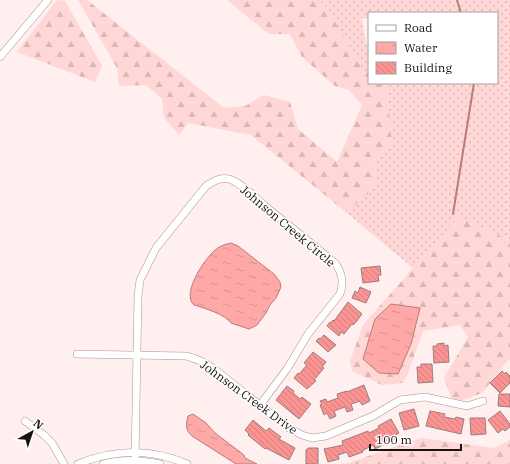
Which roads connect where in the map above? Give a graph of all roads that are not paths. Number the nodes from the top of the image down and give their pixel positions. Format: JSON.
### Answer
{"nodes":[{"id":1,"x":48,"y":0,"type":"edge"},
{"id":2,"x":0,"y":57,"type":"edge"},
{"id":3,"x":77,"y":354,"type":"dead end"},
{"id":4,"x":138,"y":356,"type":"junction"},
{"id":5,"x":483,"y":401,"type":"dead end"},
{"id":6,"x":260,"y":405,"type":"junction"},
{"id":7,"x":25,"y":421,"type":"dead end"},
{"id":8,"x":136,"y":452,"type":"junction"},
{"id":9,"x":135,"y":461,"type":"junction"},
{"id":10,"x":64,"y":464,"type":"edge"},
{"id":11,"x":78,"y":464,"type":"edge"},
{"id":12,"x":103,"y":464,"type":"edge"},
{"id":13,"x":160,"y":464,"type":"edge"},
{"id":14,"x":187,"y":464,"type":"edge"}],
"edges":[{"from":1,"to":2,"type":"street"},
{"from":3,"to":4,"type":"street","name":"Johnson Creek Drive"},
{"from":4,"to":6,"type":"street","name":"Johnson Creek Drive"},
{"from":4,"to":6,"type":"street","name":"Johnson Creek Circle"},
{"from":4,"to":8,"type":"street","name":"Johnson Creek Circle"},
{"from":5,"to":6,"type":"street","name":"Johnson Creek Drive"},
{"from":7,"to":10,"type":"street"},
{"from":8,"to":9,"type":"street","name":"Johnson Creek Circle"},
{"from":8,"to":11,"type":"street"},
{"from":8,"to":14,"type":"street"},
{"from":9,"to":12,"type":"street"},
{"from":9,"to":13,"type":"street"}]}
